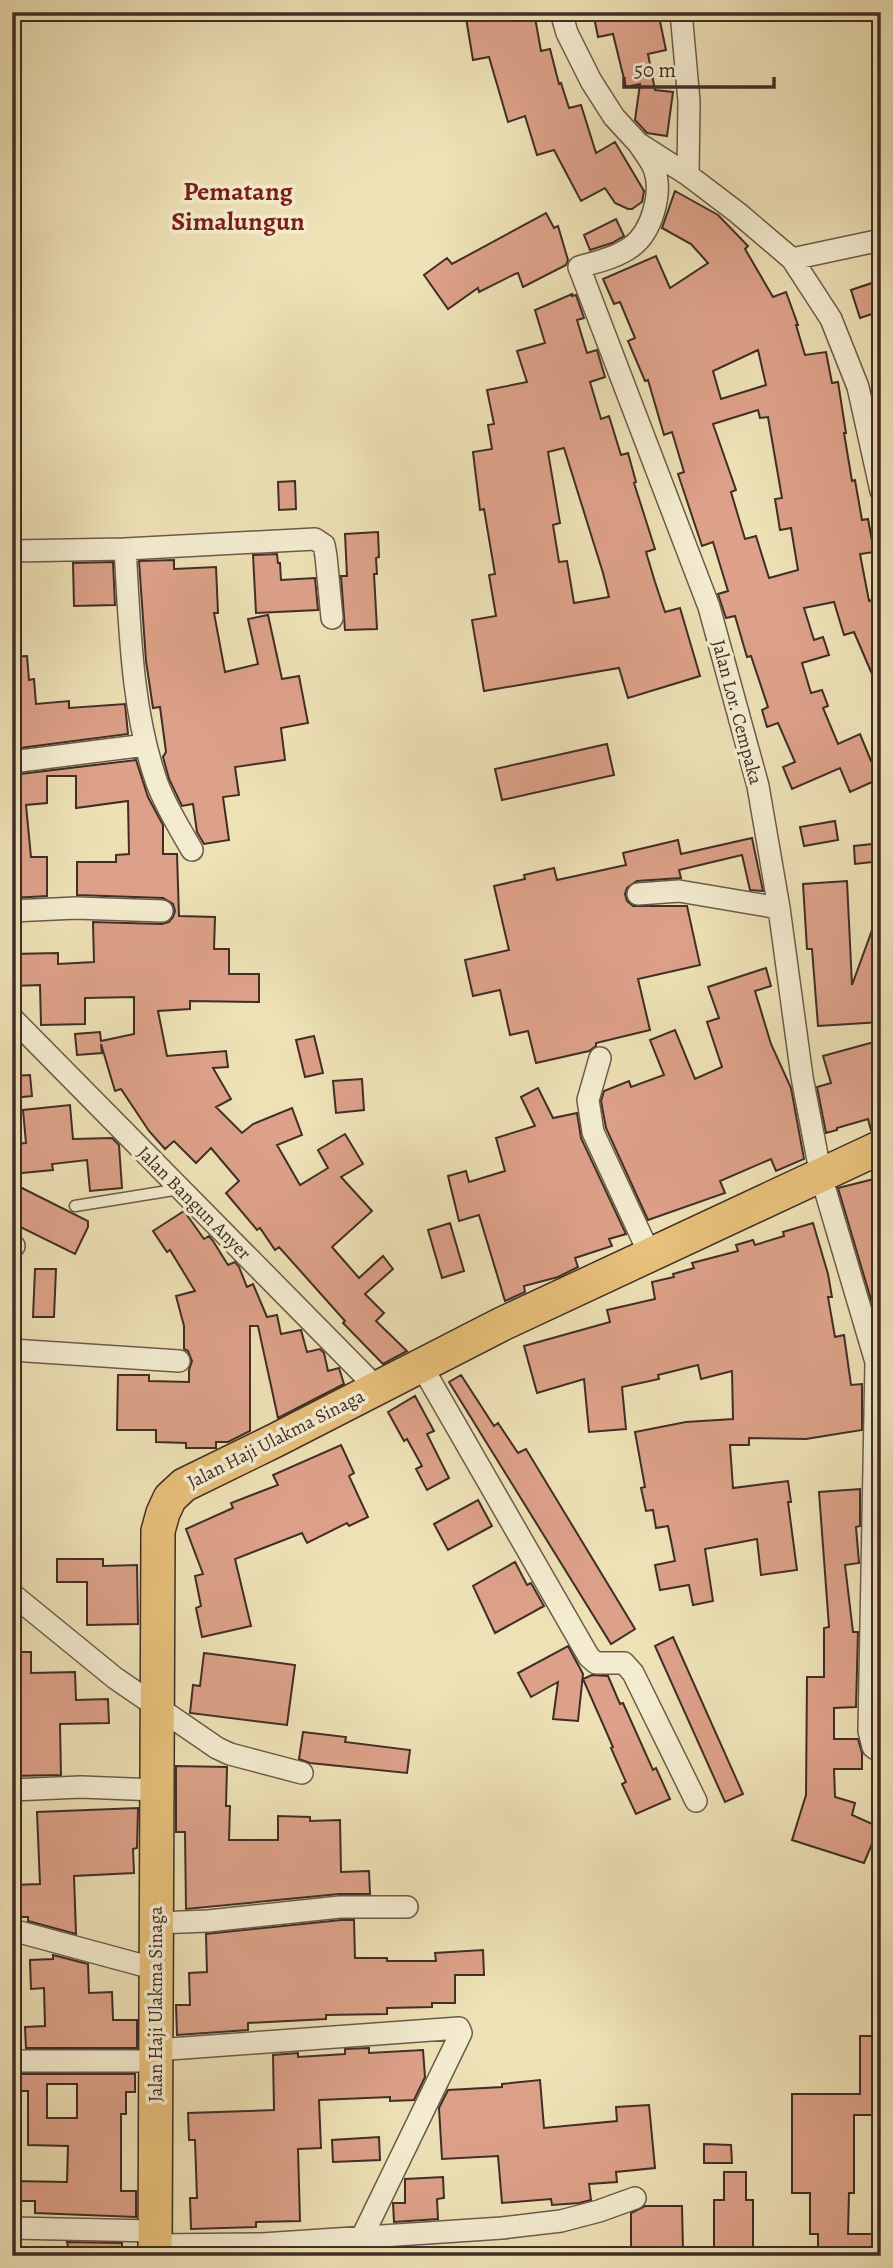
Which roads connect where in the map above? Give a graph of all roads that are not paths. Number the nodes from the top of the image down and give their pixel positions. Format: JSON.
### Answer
{"nodes":[{"id":1,"x":561,"y":12,"type":"edge"},
{"id":2,"x":681,"y":12,"type":"edge"},
{"id":3,"x":638,"y":143,"type":"junction"},
{"id":4,"x":688,"y":175,"type":"junction"},
{"id":5,"x":881,"y":240,"type":"edge"},
{"id":6,"x":792,"y":259,"type":"junction"},
{"id":7,"x":881,"y":491,"type":"edge"},
{"id":8,"x":125,"y":549,"type":"junction"},
{"id":9,"x":12,"y":551,"type":"edge"},
{"id":10,"x":332,"y":618,"type":"dead end"},
{"id":11,"x":146,"y":745,"type":"junction"},
{"id":12,"x":12,"y":762,"type":"edge"},
{"id":13,"x":191,"y":850,"type":"dead end"},
{"id":14,"x":638,"y":894,"type":"dead end"},
{"id":15,"x":779,"y":908,"type":"junction"},
{"id":16,"x":12,"y":911,"type":"edge"},
{"id":17,"x":162,"y":911,"type":"dead end"},
{"id":18,"x":12,"y":1018,"type":"edge"},
{"id":19,"x":600,"y":1058,"type":"dead end"},
{"id":20,"x":881,"y":1147,"type":"edge"},
{"id":21,"x":821,"y":1177,"type":"junction"},
{"id":22,"x":180,"y":1189,"type":"junction"},
{"id":23,"x":75,"y":1206,"type":"dead end"},
{"id":24,"x":650,"y":1255,"type":"junction"},
{"id":25,"x":12,"y":1350,"type":"edge"},
{"id":26,"x":179,"y":1361,"type":"dead end"},
{"id":27,"x":421,"y":1365,"type":"junction"},
{"id":28,"x":377,"y":1388,"type":"junction"},
{"id":29,"x":12,"y":1594,"type":"edge"},
{"id":30,"x":159,"y":1709,"type":"junction"},
{"id":31,"x":881,"y":1752,"type":"edge"},
{"id":32,"x":302,"y":1773,"type":"dead end"},
{"id":33,"x":12,"y":1790,"type":"edge"},
{"id":34,"x":157,"y":1790,"type":"junction"},
{"id":35,"x":696,"y":1801,"type":"dead end"},
{"id":36,"x":407,"y":1908,"type":"dead end"},
{"id":37,"x":157,"y":1923,"type":"junction"},
{"id":38,"x":12,"y":1930,"type":"edge"},
{"id":39,"x":156,"y":1969,"type":"junction"},
{"id":40,"x":156,"y":2055,"type":"junction"},
{"id":41,"x":12,"y":2061,"type":"edge"},
{"id":42,"x":635,"y":2198,"type":"dead end"},
{"id":43,"x":12,"y":2228,"type":"edge"},
{"id":44,"x":362,"y":2237,"type":"junction"},
{"id":45,"x":155,"y":2244,"type":"edge"}],
"edges":[{"from":1,"to":3,"type":"street"},
{"from":2,"to":4,"type":"street"},
{"from":3,"to":4,"type":"street"},
{"from":3,"to":15,"type":"street","name":"Jalan Lor. Cempaka"},
{"from":4,"to":6,"type":"street"},
{"from":5,"to":6,"type":"street"},
{"from":6,"to":7,"type":"street"},
{"from":8,"to":9,"type":"street"},
{"from":8,"to":10,"type":"street"},
{"from":8,"to":11,"type":"street"},
{"from":11,"to":12,"type":"street"},
{"from":11,"to":13,"type":"street"},
{"from":14,"to":15,"type":"street"},
{"from":15,"to":21,"type":"street","name":"Jalan Lor. Cempaka"},
{"from":16,"to":17,"type":"street"},
{"from":18,"to":22,"type":"street","name":"Jalan Bangun Anyer"},
{"from":19,"to":24,"type":"street"},
{"from":20,"to":21,"type":"main road","name":"Jalan Haji Ulakma Sinaga"},
{"from":21,"to":24,"type":"main road","name":"Jalan Haji Ulakma Sinaga"},
{"from":21,"to":31,"type":"street","name":"Jalan Lor. Cempaka"},
{"from":22,"to":23,"type":"lane"},
{"from":22,"to":28,"type":"street","name":"Jalan Bangun Anyer"},
{"from":24,"to":27,"type":"main road","name":"Jalan Haji Ulakma Sinaga"},
{"from":25,"to":26,"type":"street"},
{"from":27,"to":28,"type":"main road","name":"Jalan Haji Ulakma Sinaga"},
{"from":27,"to":35,"type":"street"},
{"from":28,"to":30,"type":"main road","name":"Jalan Haji Ulakma Sinaga"},
{"from":29,"to":30,"type":"street"},
{"from":30,"to":32,"type":"street"},
{"from":30,"to":34,"type":"main road","name":"Jalan Haji Ulakma Sinaga"},
{"from":33,"to":34,"type":"street"},
{"from":34,"to":37,"type":"main road","name":"Jalan Haji Ulakma Sinaga"},
{"from":36,"to":37,"type":"street"},
{"from":37,"to":39,"type":"main road","name":"Jalan Haji Ulakma Sinaga"},
{"from":38,"to":39,"type":"street"},
{"from":39,"to":40,"type":"main road","name":"Jalan Haji Ulakma Sinaga"},
{"from":40,"to":41,"type":"street"},
{"from":40,"to":44,"type":"street"},
{"from":40,"to":45,"type":"main road","name":"Jalan Haji Ulakma Sinaga"},
{"from":42,"to":44,"type":"street"},
{"from":43,"to":45,"type":"street"},
{"from":44,"to":45,"type":"street"}]}
